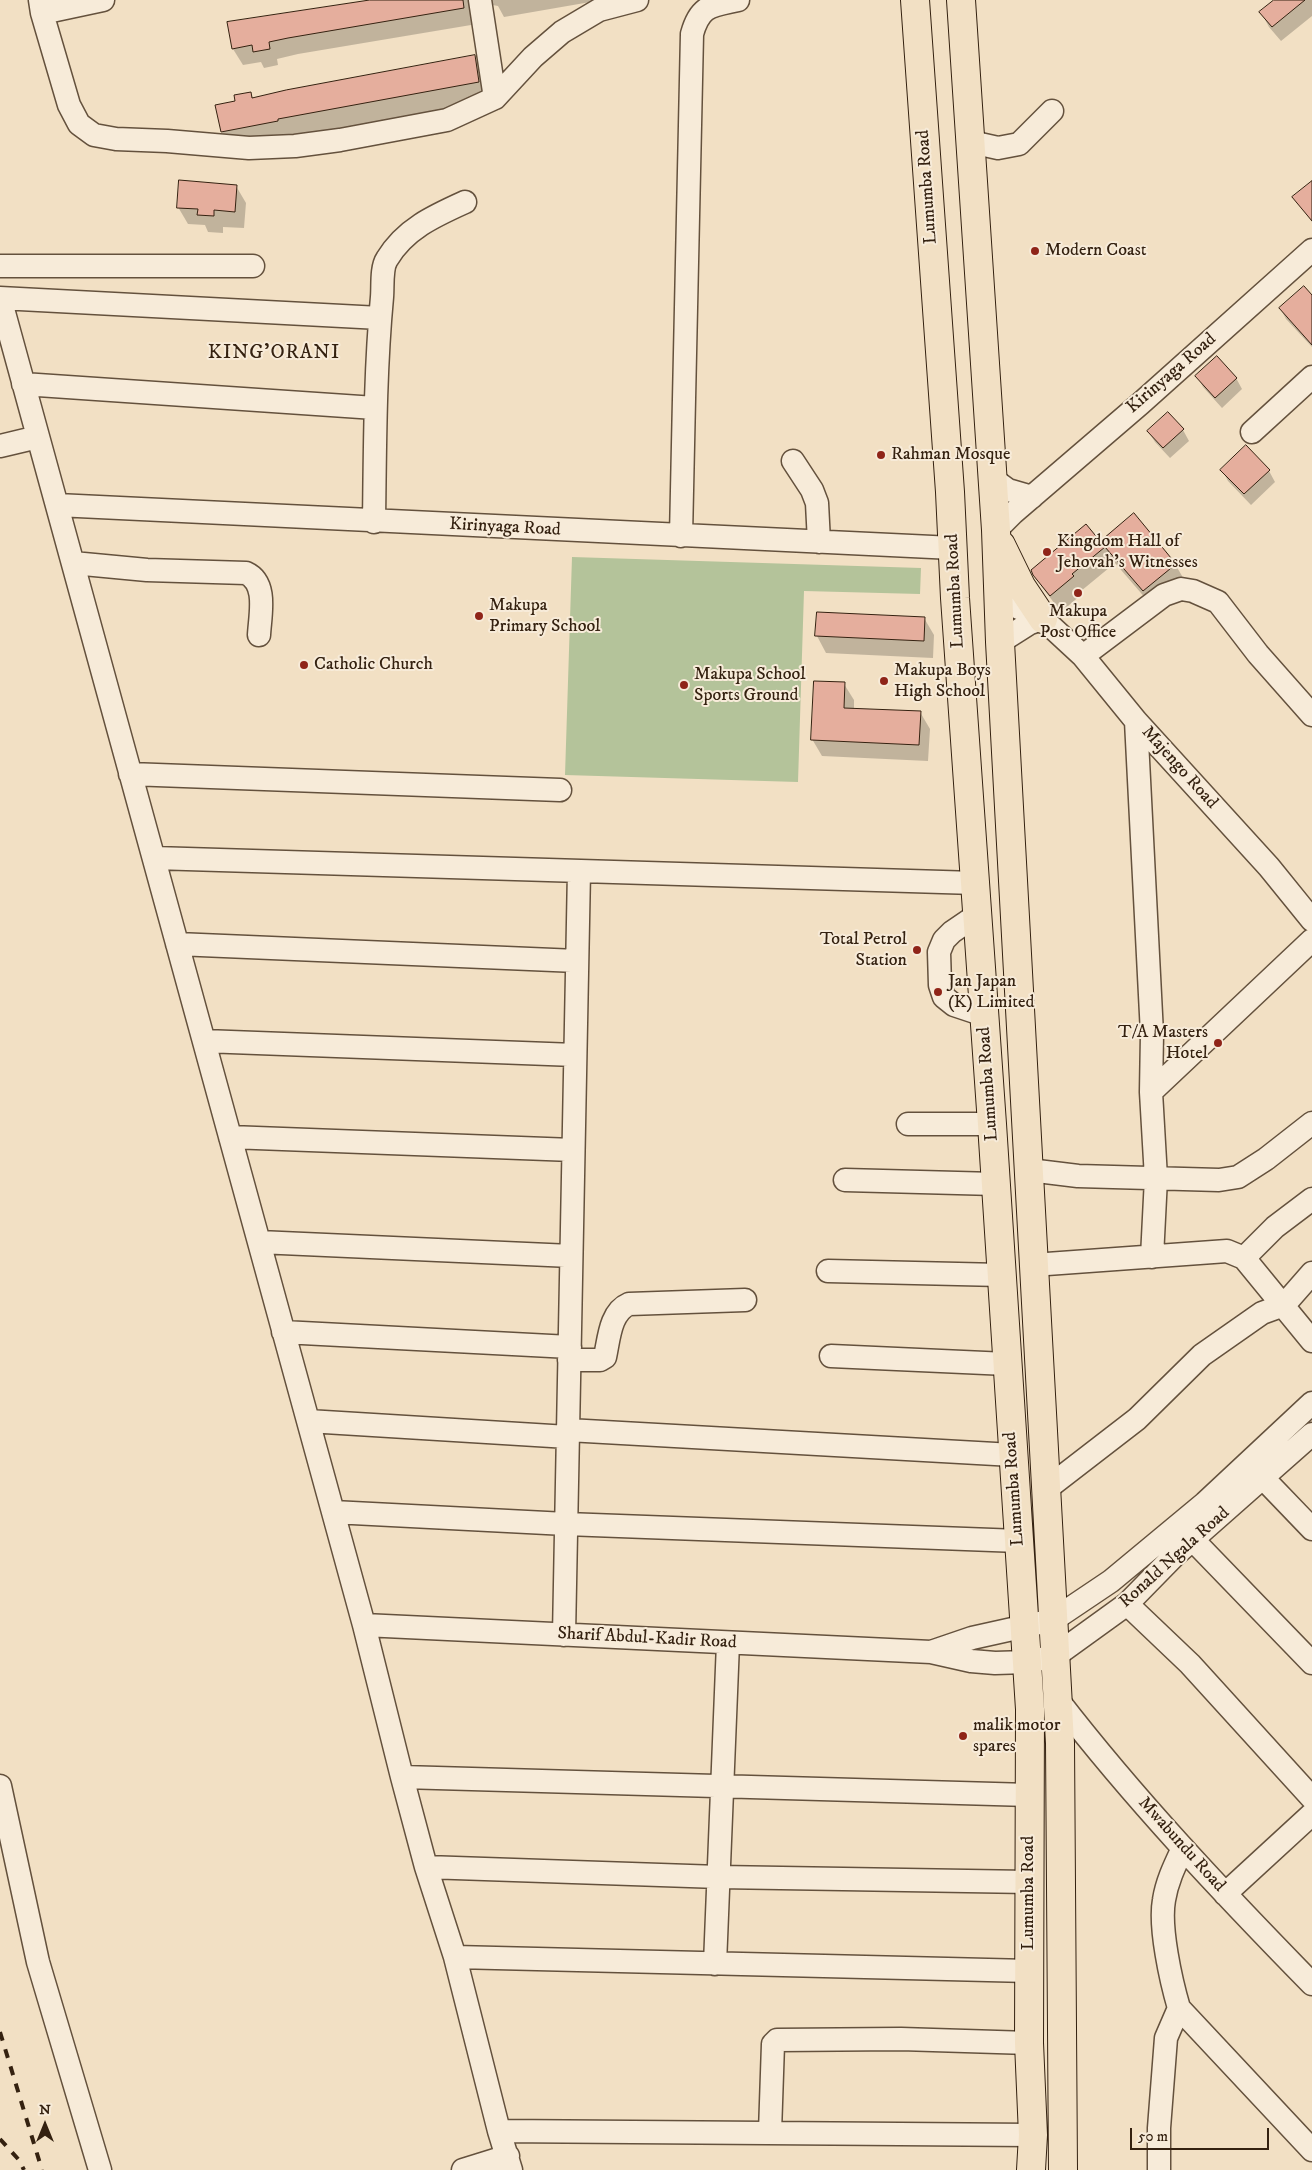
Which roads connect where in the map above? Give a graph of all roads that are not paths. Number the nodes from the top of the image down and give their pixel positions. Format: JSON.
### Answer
{"nodes":[{"id":1,"x":103,"y":0,"type":"edge"},
{"id":2,"x":480,"y":0,"type":"edge"},
{"id":3,"x":637,"y":0,"type":"edge"},
{"id":4,"x":738,"y":0,"type":"edge"},
{"id":5,"x":914,"y":0,"type":"edge"},
{"id":6,"x":961,"y":0,"type":"edge"},
{"id":7,"x":41,"y":6,"type":"edge"},
{"id":8,"x":495,"y":98,"type":"junction"},
{"id":9,"x":1052,"y":110,"type":"dead end"},
{"id":10,"x":971,"y":142,"type":"junction"},
{"id":11,"x":465,"y":202,"type":"dead end"},
{"id":12,"x":1312,"y":250,"type":"edge"},
{"id":13,"x":0,"y":266,"type":"edge"},
{"id":14,"x":253,"y":266,"type":"dead end"},
{"id":15,"x":0,"y":298,"type":"edge"},
{"id":16,"x":380,"y":318,"type":"junction"},
{"id":17,"x":7,"y":354,"type":"edge"},
{"id":18,"x":1312,"y":377,"type":"edge"},
{"id":19,"x":24,"y":384,"type":"junction"},
{"id":20,"x":375,"y":408,"type":"junction"},
{"id":21,"x":1252,"y":432,"type":"dead end"},
{"id":22,"x":38,"y":437,"type":"junction"},
{"id":23,"x":0,"y":446,"type":"edge"},
{"id":24,"x":793,"y":461,"type":"dead end"},
{"id":25,"x":993,"y":485,"type":"junction"},
{"id":26,"x":950,"y":492,"type":"junction"},
{"id":27,"x":1032,"y":497,"type":"junction"},
{"id":28,"x":57,"y":506,"type":"junction"},
{"id":29,"x":374,"y":522,"type":"junction"},
{"id":30,"x":996,"y":532,"type":"junction"},
{"id":31,"x":681,"y":536,"type":"junction"},
{"id":32,"x":819,"y":542,"type":"junction"},
{"id":33,"x":953,"y":548,"type":"junction"},
{"id":34,"x":72,"y":563,"type":"junction"},
{"id":35,"x":955,"y":598,"type":"junction"},
{"id":36,"x":999,"y":598,"type":"junction"},
{"id":37,"x":1043,"y":619,"type":"junction"},
{"id":38,"x":259,"y":635,"type":"dead end"},
{"id":39,"x":1000,"y":642,"type":"junction"},
{"id":40,"x":1083,"y":656,"type":"junction"},
{"id":41,"x":1312,"y":714,"type":"edge"},
{"id":42,"x":1136,"y":721,"type":"junction"},
{"id":43,"x":130,"y":774,"type":"junction"},
{"id":44,"x":560,"y":790,"type":"dead end"},
{"id":45,"x":154,"y":858,"type":"junction"},
{"id":46,"x":579,"y":871,"type":"junction"},
{"id":47,"x":976,"y":883,"type":"junction"},
{"id":48,"x":977,"y":914,"type":"junction"},
{"id":49,"x":1312,"y":920,"type":"edge"},
{"id":50,"x":1312,"y":940,"type":"edge"},
{"id":51,"x":177,"y":944,"type":"junction"},
{"id":52,"x":577,"y":961,"type":"junction"},
{"id":53,"x":984,"y":1015,"type":"junction"},
{"id":54,"x":204,"y":1041,"type":"junction"},
{"id":55,"x":575,"y":1055,"type":"junction"},
{"id":56,"x":1151,"y":1092,"type":"junction"},
{"id":57,"x":1312,"y":1123,"type":"edge"},
{"id":58,"x":908,"y":1124,"type":"dead end"},
{"id":59,"x":992,"y":1124,"type":"junction"},
{"id":60,"x":230,"y":1136,"type":"junction"},
{"id":61,"x":573,"y":1150,"type":"junction"},
{"id":62,"x":1029,"y":1170,"type":"junction"},
{"id":63,"x":1156,"y":1178,"type":"junction"},
{"id":64,"x":845,"y":1180,"type":"dead end"},
{"id":65,"x":995,"y":1184,"type":"junction"},
{"id":66,"x":1312,"y":1199,"type":"edge"},
{"id":67,"x":259,"y":1242,"type":"junction"},
{"id":68,"x":571,"y":1256,"type":"junction"},
{"id":69,"x":1152,"y":1257,"type":"junction"},
{"id":70,"x":1244,"y":1258,"type":"junction"},
{"id":71,"x":1033,"y":1265,"type":"junction"},
{"id":72,"x":828,"y":1271,"type":"dead end"},
{"id":73,"x":1312,"y":1273,"type":"edge"},
{"id":74,"x":1001,"y":1275,"type":"junction"},
{"id":75,"x":745,"y":1300,"type":"dead end"},
{"id":76,"x":1284,"y":1305,"type":"junction"},
{"id":77,"x":284,"y":1332,"type":"junction"},
{"id":78,"x":1312,"y":1341,"type":"edge"},
{"id":79,"x":570,"y":1354,"type":"junction"},
{"id":80,"x":831,"y":1356,"type":"dead end"},
{"id":81,"x":1007,"y":1364,"type":"junction"},
{"id":82,"x":1312,"y":1403,"type":"edge"},
{"id":83,"x":308,"y":1421,"type":"junction"},
{"id":84,"x":568,"y":1434,"type":"junction"},
{"id":85,"x":1312,"y":1434,"type":"edge"},
{"id":86,"x":1013,"y":1455,"type":"junction"},
{"id":87,"x":1264,"y":1478,"type":"junction"},
{"id":88,"x":1046,"y":1490,"type":"junction"},
{"id":89,"x":333,"y":1512,"type":"junction"},
{"id":90,"x":566,"y":1524,"type":"junction"},
{"id":91,"x":1312,"y":1529,"type":"edge"},
{"id":92,"x":1192,"y":1540,"type":"junction"},
{"id":93,"x":1019,"y":1541,"type":"junction"},
{"id":94,"x":1127,"y":1604,"type":"junction"},
{"id":95,"x":1053,"y":1620,"type":"junction"},
{"id":96,"x":364,"y":1626,"type":"junction"},
{"id":97,"x":1024,"y":1626,"type":"junction"},
{"id":98,"x":564,"y":1635,"type":"junction"},
{"id":99,"x":728,"y":1643,"type":"junction"},
{"id":100,"x":931,"y":1652,"type":"junction"},
{"id":101,"x":1055,"y":1656,"type":"junction"},
{"id":102,"x":1027,"y":1662,"type":"junction"},
{"id":103,"x":1312,"y":1662,"type":"edge"},
{"id":104,"x":1058,"y":1699,"type":"junction"},
{"id":105,"x":402,"y":1778,"type":"junction"},
{"id":106,"x":0,"y":1786,"type":"edge"},
{"id":107,"x":722,"y":1786,"type":"junction"},
{"id":108,"x":1029,"y":1795,"type":"junction"},
{"id":109,"x":1312,"y":1798,"type":"edge"},
{"id":110,"x":1312,"y":1814,"type":"edge"},
{"id":111,"x":1183,"y":1848,"type":"junction"},
{"id":112,"x":426,"y":1866,"type":"junction"},
{"id":113,"x":719,"y":1877,"type":"junction"},
{"id":114,"x":1029,"y":1882,"type":"junction"},
{"id":115,"x":1225,"y":1894,"type":"junction"},
{"id":116,"x":455,"y":1957,"type":"junction"},
{"id":117,"x":716,"y":1964,"type":"junction"},
{"id":118,"x":1029,"y":1971,"type":"junction"},
{"id":119,"x":1312,"y":1984,"type":"edge"},
{"id":120,"x":1179,"y":2008,"type":"junction"},
{"id":121,"x":1029,"y":2043,"type":"junction"},
{"id":122,"x":499,"y":2131,"type":"junction"},
{"id":123,"x":770,"y":2132,"type":"junction"},
{"id":124,"x":1033,"y":2135,"type":"junction"},
{"id":125,"x":1312,"y":2150,"type":"edge"},
{"id":126,"x":510,"y":2163,"type":"edge"},
{"id":127,"x":100,"y":2170,"type":"edge"},
{"id":128,"x":463,"y":2170,"type":"edge"},
{"id":129,"x":1031,"y":2170,"type":"edge"},
{"id":130,"x":1062,"y":2170,"type":"edge"},
{"id":131,"x":1159,"y":2170,"type":"edge"}],
"edges":[{"from":1,"to":7,"type":"street"},
{"from":2,"to":8,"type":"street"},
{"from":3,"to":8,"type":"street"},
{"from":4,"to":31,"type":"street"},
{"from":5,"to":26,"type":"main road","name":"Lumumba Road"},
{"from":6,"to":10,"type":"main road","name":"Lumumba Road"},
{"from":7,"to":8,"type":"street"},
{"from":9,"to":10,"type":"street"},
{"from":10,"to":25,"type":"main road","name":"Lumumba Road"},
{"from":11,"to":16,"type":"street"},
{"from":12,"to":27,"type":"street","name":"Kirinyaga Road"},
{"from":13,"to":14,"type":"street"},
{"from":15,"to":16,"type":"street"},
{"from":15,"to":17,"type":"street"},
{"from":16,"to":20,"type":"street"},
{"from":17,"to":19,"type":"street"},
{"from":18,"to":21,"type":"street"},
{"from":19,"to":20,"type":"street"},
{"from":19,"to":22,"type":"street"},
{"from":20,"to":29,"type":"street"},
{"from":22,"to":23,"type":"street"},
{"from":22,"to":28,"type":"street"},
{"from":24,"to":32,"type":"street"},
{"from":25,"to":26,"type":"main road"},
{"from":25,"to":27,"type":"street"},
{"from":25,"to":30,"type":"main road","name":"Lumumba Road"},
{"from":26,"to":33,"type":"main road","name":"Lumumba Road"},
{"from":27,"to":30,"type":"street","name":"Kirinyaga Road"},
{"from":28,"to":29,"type":"street","name":"Kirinyaga Road"},
{"from":28,"to":34,"type":"street"},
{"from":29,"to":31,"type":"street","name":"Kirinyaga Road"},
{"from":30,"to":36,"type":"main road","name":"Lumumba Road"},
{"from":30,"to":37,"type":"main road"},
{"from":31,"to":32,"type":"street","name":"Kirinyaga Road"},
{"from":32,"to":33,"type":"street","name":"Kirinyaga Road"},
{"from":33,"to":35,"type":"main road","name":"Lumumba Road"},
{"from":34,"to":38,"type":"street"},
{"from":34,"to":43,"type":"street"},
{"from":35,"to":36,"type":"main road"},
{"from":35,"to":47,"type":"main road","name":"Lumumba Road"},
{"from":36,"to":37,"type":"street","name":"Majengo Road"},
{"from":36,"to":39,"type":"main road","name":"Lumumba Road"},
{"from":37,"to":39,"type":"street"},
{"from":37,"to":40,"type":"street","name":"Majengo Road"},
{"from":39,"to":62,"type":"main road","name":"Lumumba Road"},
{"from":40,"to":41,"type":"street"},
{"from":40,"to":42,"type":"street","name":"Majengo Road"},
{"from":42,"to":49,"type":"street","name":"Majengo Road"},
{"from":42,"to":56,"type":"street"},
{"from":43,"to":44,"type":"street"},
{"from":43,"to":45,"type":"street"},
{"from":45,"to":46,"type":"street"},
{"from":45,"to":51,"type":"street"},
{"from":46,"to":47,"type":"street"},
{"from":46,"to":52,"type":"street"},
{"from":47,"to":48,"type":"main road","name":"Lumumba Road"},
{"from":48,"to":53,"type":"main road","name":"Lumumba Road"},
{"from":48,"to":53,"type":"street"},
{"from":50,"to":56,"type":"street"},
{"from":51,"to":52,"type":"street"},
{"from":51,"to":54,"type":"street"},
{"from":52,"to":55,"type":"street"},
{"from":53,"to":59,"type":"main road","name":"Lumumba Road"},
{"from":54,"to":55,"type":"street"},
{"from":54,"to":60,"type":"street"},
{"from":55,"to":61,"type":"street"},
{"from":56,"to":63,"type":"street"},
{"from":57,"to":63,"type":"street"},
{"from":58,"to":59,"type":"street"},
{"from":59,"to":65,"type":"main road","name":"Lumumba Road"},
{"from":60,"to":61,"type":"street"},
{"from":60,"to":67,"type":"street"},
{"from":61,"to":68,"type":"street"},
{"from":62,"to":63,"type":"street"},
{"from":62,"to":71,"type":"main road","name":"Lumumba Road"},
{"from":63,"to":69,"type":"street"},
{"from":64,"to":65,"type":"street"},
{"from":65,"to":74,"type":"main road","name":"Lumumba Road"},
{"from":66,"to":70,"type":"street"},
{"from":67,"to":68,"type":"street"},
{"from":67,"to":77,"type":"street"},
{"from":68,"to":79,"type":"street"},
{"from":69,"to":70,"type":"street"},
{"from":69,"to":71,"type":"street"},
{"from":70,"to":76,"type":"street"},
{"from":71,"to":88,"type":"main road","name":"Lumumba Road"},
{"from":72,"to":74,"type":"street"},
{"from":73,"to":76,"type":"street"},
{"from":74,"to":81,"type":"main road","name":"Lumumba Road"},
{"from":75,"to":79,"type":"street"},
{"from":76,"to":78,"type":"street"},
{"from":76,"to":88,"type":"street"},
{"from":77,"to":79,"type":"street"},
{"from":77,"to":83,"type":"street"},
{"from":79,"to":84,"type":"street"},
{"from":80,"to":81,"type":"street"},
{"from":81,"to":86,"type":"main road","name":"Lumumba Road"},
{"from":82,"to":95,"type":"street","name":"Ronald Ngala Road"},
{"from":83,"to":84,"type":"street"},
{"from":83,"to":89,"type":"street"},
{"from":84,"to":86,"type":"street"},
{"from":84,"to":90,"type":"street"},
{"from":85,"to":87,"type":"street","name":"Ronald Ngala Road"},
{"from":86,"to":93,"type":"main road","name":"Lumumba Road"},
{"from":87,"to":91,"type":"street"},
{"from":87,"to":92,"type":"street","name":"Ronald Ngala Road"},
{"from":88,"to":95,"type":"main road","name":"Lumumba Road"},
{"from":89,"to":90,"type":"street"},
{"from":89,"to":96,"type":"street"},
{"from":90,"to":93,"type":"street"},
{"from":90,"to":98,"type":"street"},
{"from":92,"to":94,"type":"street","name":"Ronald Ngala Road"},
{"from":92,"to":103,"type":"street"},
{"from":93,"to":97,"type":"main road","name":"Lumumba Road"},
{"from":94,"to":101,"type":"street","name":"Ronald Ngala Road"},
{"from":94,"to":109,"type":"street"},
{"from":95,"to":97,"type":"street","name":"Ronald Ngala Road"},
{"from":95,"to":101,"type":"main road","name":"Lumumba Road"},
{"from":96,"to":98,"type":"street","name":"Sharif Abdul-Kadir Road"},
{"from":96,"to":105,"type":"street"},
{"from":97,"to":100,"type":"street","name":"Sharif Abdul-Kadir Road"},
{"from":97,"to":102,"type":"main road","name":"Lumumba Road"},
{"from":98,"to":99,"type":"street","name":"Sharif Abdul-Kadir Road"},
{"from":99,"to":100,"type":"street","name":"Sharif Abdul-Kadir Road"},
{"from":99,"to":107,"type":"street"},
{"from":100,"to":102,"type":"street","name":"Sharif Abdul-Kadir Road"},
{"from":101,"to":102,"type":"street","name":"Ronald Ngala Road"},
{"from":101,"to":104,"type":"main road","name":"Lumumba Road"},
{"from":102,"to":108,"type":"main road","name":"Lumumba Road"},
{"from":104,"to":111,"type":"street","name":"Mwabundu Road"},
{"from":104,"to":130,"type":"main road","name":"Lumumba Road"},
{"from":105,"to":107,"type":"street"},
{"from":105,"to":112,"type":"street"},
{"from":106,"to":127,"type":"street"},
{"from":107,"to":108,"type":"street"},
{"from":107,"to":113,"type":"street"},
{"from":108,"to":114,"type":"main road","name":"Lumumba Road"},
{"from":110,"to":115,"type":"street"},
{"from":111,"to":115,"type":"street","name":"Mwabundu Road"},
{"from":111,"to":120,"type":"street"},
{"from":112,"to":113,"type":"street"},
{"from":112,"to":116,"type":"street"},
{"from":113,"to":114,"type":"street"},
{"from":113,"to":117,"type":"street"},
{"from":114,"to":118,"type":"main road","name":"Lumumba Road"},
{"from":115,"to":119,"type":"street","name":"Mwabundu Road"},
{"from":116,"to":117,"type":"street"},
{"from":116,"to":122,"type":"street"},
{"from":117,"to":118,"type":"street"},
{"from":118,"to":121,"type":"main road","name":"Lumumba Road"},
{"from":120,"to":125,"type":"street"},
{"from":120,"to":131,"type":"street"},
{"from":121,"to":123,"type":"street"},
{"from":121,"to":124,"type":"main road","name":"Lumumba Road"},
{"from":122,"to":123,"type":"street"},
{"from":122,"to":126,"type":"street"},
{"from":123,"to":124,"type":"street"},
{"from":124,"to":129,"type":"main road","name":"Lumumba Road"},
{"from":126,"to":128,"type":"street"}]}
